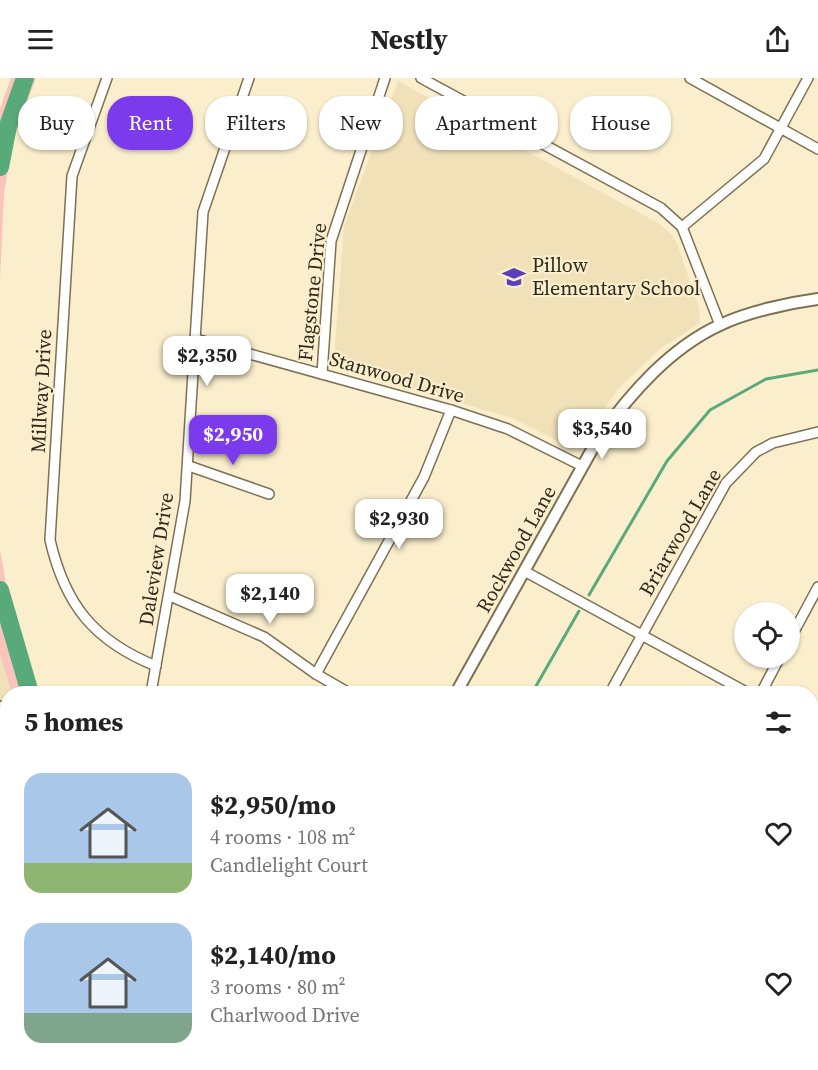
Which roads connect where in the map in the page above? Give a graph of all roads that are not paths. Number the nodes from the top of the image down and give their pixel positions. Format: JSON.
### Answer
{"nodes":[{"id":1,"x":107,"y":78,"type":"edge"},
{"id":2,"x":249,"y":78,"type":"edge"},
{"id":3,"x":385,"y":78,"type":"edge"},
{"id":4,"x":421,"y":78,"type":"edge"},
{"id":5,"x":690,"y":78,"type":"edge"},
{"id":6,"x":808,"y":78,"type":"edge"},
{"id":7,"x":781,"y":128,"type":"junction"},
{"id":8,"x":818,"y":149,"type":"edge"},
{"id":9,"x":682,"y":227,"type":"junction"},
{"id":10,"x":818,"y":299,"type":"edge"},
{"id":11,"x":720,"y":325,"type":"junction"},
{"id":12,"x":196,"y":339,"type":"junction"},
{"id":13,"x":321,"y":375,"type":"junction"},
{"id":14,"x":451,"y":410,"type":"junction"},
{"id":15,"x":818,"y":432,"type":"edge"},
{"id":16,"x":189,"y":466,"type":"junction"},
{"id":17,"x":582,"y":466,"type":"junction"},
{"id":18,"x":269,"y":494,"type":"dead end"},
{"id":19,"x":526,"y":572,"type":"junction"},
{"id":20,"x":818,"y":587,"type":"edge"},
{"id":21,"x":170,"y":596,"type":"junction"},
{"id":22,"x":800,"y":621,"type":"edge"},
{"id":23,"x":642,"y":634,"type":"junction"},
{"id":24,"x":156,"y":666,"type":"junction"},
{"id":25,"x":774,"y":668,"type":"edge"},
{"id":26,"x":316,"y":674,"type":"junction"},
{"id":27,"x":152,"y":686,"type":"edge"},
{"id":28,"x":337,"y":686,"type":"edge"},
{"id":29,"x":460,"y":686,"type":"edge"},
{"id":30,"x":614,"y":686,"type":"edge"},
{"id":31,"x":735,"y":686,"type":"edge"},
{"id":32,"x":765,"y":686,"type":"edge"}],
"edges":[{"from":1,"to":24,"type":"street","name":"Millway Drive"},
{"from":2,"to":12,"type":"street","name":"Daleview Drive"},
{"from":3,"to":13,"type":"street","name":"Flagstone Drive"},
{"from":4,"to":9,"type":"street"},
{"from":5,"to":7,"type":"street"},
{"from":6,"to":7,"type":"street"},
{"from":7,"to":8,"type":"street"},
{"from":7,"to":9,"type":"street"},
{"from":9,"to":11,"type":"street"},
{"from":10,"to":11,"type":"street","name":"Rockwood Lane"},
{"from":11,"to":17,"type":"street","name":"Rockwood Lane"},
{"from":12,"to":13,"type":"street","name":"Stanwood Drive"},
{"from":12,"to":16,"type":"street","name":"Daleview Drive"},
{"from":13,"to":14,"type":"street","name":"Stanwood Drive"},
{"from":14,"to":17,"type":"street","name":"Stanwood Drive"},
{"from":14,"to":26,"type":"street"},
{"from":15,"to":23,"type":"street","name":"Briarwood Lane"},
{"from":16,"to":18,"type":"street"},
{"from":16,"to":21,"type":"street","name":"Daleview Drive"},
{"from":17,"to":19,"type":"street","name":"Rockwood Lane"},
{"from":19,"to":23,"type":"street"},
{"from":19,"to":29,"type":"street","name":"Rockwood Lane"},
{"from":20,"to":22,"type":"street"},
{"from":21,"to":24,"type":"street","name":"Daleview Drive"},
{"from":21,"to":26,"type":"street"},
{"from":23,"to":30,"type":"street","name":"Briarwood Lane"},
{"from":23,"to":31,"type":"street"},
{"from":24,"to":27,"type":"street","name":"Daleview Drive"},
{"from":25,"to":32,"type":"street"},
{"from":26,"to":28,"type":"street"}]}
